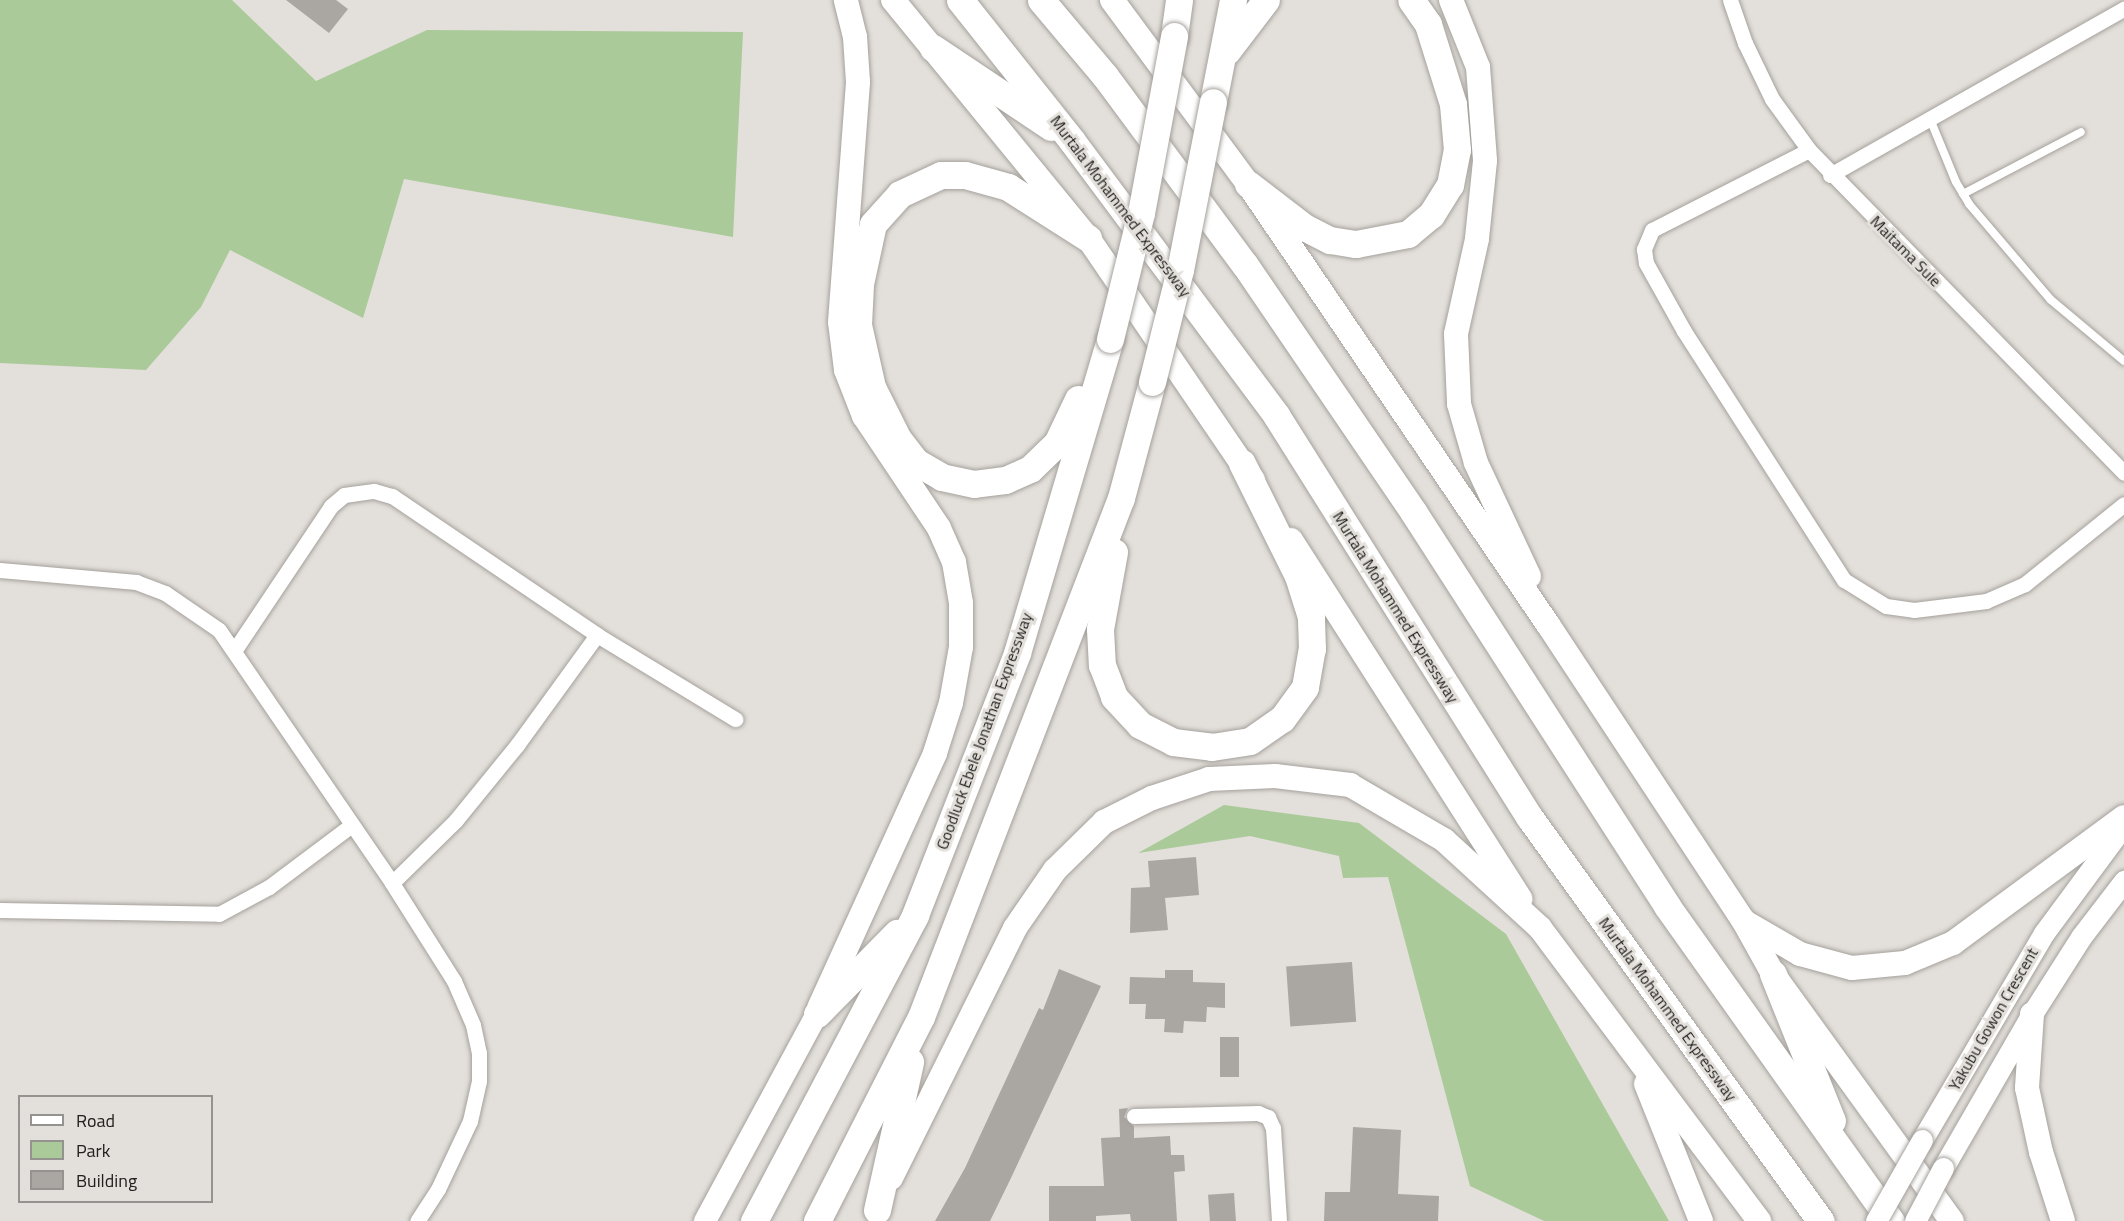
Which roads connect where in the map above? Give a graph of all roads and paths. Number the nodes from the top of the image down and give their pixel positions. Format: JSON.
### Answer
{"nodes":[{"id":1,"x":846,"y":0,"type":"edge"},
{"id":2,"x":893,"y":0,"type":"edge"},
{"id":3,"x":960,"y":0,"type":"edge"},
{"id":4,"x":1041,"y":0,"type":"edge"},
{"id":5,"x":1112,"y":0,"type":"edge"},
{"id":6,"x":1179,"y":0,"type":"edge"},
{"id":7,"x":1233,"y":0,"type":"edge"},
{"id":8,"x":1266,"y":0,"type":"edge"},
{"id":9,"x":1411,"y":0,"type":"edge"},
{"id":10,"x":1451,"y":0,"type":"edge"},
{"id":11,"x":1730,"y":0,"type":"edge"},
{"id":12,"x":2124,"y":9,"type":"edge"},
{"id":13,"x":933,"y":48,"type":"junction"},
{"id":14,"x":1222,"y":58,"type":"junction"},
{"id":15,"x":1930,"y":119,"type":"junction"},
{"id":16,"x":2081,"y":132,"type":"dead end"},
{"id":17,"x":1072,"y":141,"type":"junction"},
{"id":18,"x":1809,"y":150,"type":"junction"},
{"id":19,"x":1830,"y":175,"type":"junction"},
{"id":20,"x":1248,"y":184,"type":"junction"},
{"id":21,"x":1963,"y":194,"type":"junction"},
{"id":22,"x":1088,"y":238,"type":"junction"},
{"id":23,"x":1107,"y":346,"type":"junction"},
{"id":24,"x":2124,"y":361,"type":"edge"},
{"id":25,"x":1242,"y":463,"type":"junction"},
{"id":26,"x":2124,"y":473,"type":"edge"},
{"id":27,"x":1121,"y":498,"type":"junction"},
{"id":28,"x":2124,"y":504,"type":"edge"},
{"id":29,"x":0,"y":570,"type":"edge"},
{"id":30,"x":1549,"y":626,"type":"junction"},
{"id":31,"x":597,"y":635,"type":"junction"},
{"id":32,"x":234,"y":651,"type":"junction"},
{"id":33,"x":735,"y":719,"type":"dead end"},
{"id":34,"x":2124,"y":817,"type":"edge"},
{"id":35,"x":2124,"y":825,"type":"edge"},
{"id":36,"x":349,"y":826,"type":"junction"},
{"id":37,"x":2124,"y":881,"type":"edge"},
{"id":38,"x":392,"y":883,"type":"junction"},
{"id":39,"x":0,"y":910,"type":"edge"},
{"id":40,"x":915,"y":915,"type":"junction"},
{"id":41,"x":1743,"y":920,"type":"junction"},
{"id":42,"x":1540,"y":928,"type":"junction"},
{"id":43,"x":1773,"y":974,"type":"junction"},
{"id":44,"x":817,"y":1014,"type":"junction"},
{"id":45,"x":2032,"y":1014,"type":"junction"},
{"id":46,"x":921,"y":1017,"type":"junction"},
{"id":47,"x":1634,"y":1054,"type":"junction"},
{"id":48,"x":1134,"y":1116,"type":"dead end"},
{"id":49,"x":1847,"y":1159,"type":"junction"},
{"id":50,"x":874,"y":1216,"type":"edge"},
{"id":51,"x":417,"y":1221,"type":"edge"},
{"id":52,"x":705,"y":1221,"type":"edge"},
{"id":53,"x":754,"y":1221,"type":"edge"},
{"id":54,"x":817,"y":1221,"type":"edge"},
{"id":55,"x":1279,"y":1221,"type":"edge"},
{"id":56,"x":1701,"y":1221,"type":"edge"},
{"id":57,"x":1759,"y":1221,"type":"edge"},
{"id":58,"x":1821,"y":1221,"type":"edge"},
{"id":59,"x":1876,"y":1221,"type":"edge"},
{"id":60,"x":1891,"y":1221,"type":"edge"},
{"id":61,"x":1915,"y":1221,"type":"edge"},
{"id":62,"x":1952,"y":1221,"type":"edge"},
{"id":63,"x":2063,"y":1221,"type":"edge"}],
"edges":[{"from":1,"to":44,"type":"highway"},
{"from":2,"to":13,"type":"highway"},
{"from":3,"to":17,"type":"highway","name":"Murtala Mohammed Expressway"},
{"from":4,"to":49,"type":"highway"},
{"from":5,"to":20,"type":"highway"},
{"from":6,"to":23,"type":"highway","name":"Goodluck Ebele Jonathan Expressway","bridge":true},
{"from":7,"to":14,"type":"highway"},
{"from":8,"to":14,"type":"highway"},
{"from":9,"to":20,"type":"highway"},
{"from":10,"to":30,"type":"highway"},
{"from":11,"to":18,"type":"street","name":"Maitama Sule"},
{"from":12,"to":15,"type":"street"},
{"from":13,"to":17,"type":"highway"},
{"from":13,"to":22,"type":"highway"},
{"from":14,"to":27,"type":"highway","bridge":true},
{"from":15,"to":19,"type":"street"},
{"from":15,"to":21,"type":"lane"},
{"from":16,"to":21,"type":"lane"},
{"from":17,"to":58,"type":"highway","name":"Murtala Mohammed Expressway"},
{"from":18,"to":19,"type":"street","name":"Maitama Sule"},
{"from":18,"to":28,"type":"street"},
{"from":19,"to":26,"type":"street","name":"Maitama Sule"},
{"from":20,"to":30,"type":"highway"},
{"from":21,"to":24,"type":"lane"},
{"from":22,"to":23,"type":"highway"},
{"from":22,"to":25,"type":"highway"},
{"from":23,"to":40,"type":"highway","name":"Goodluck Ebele Jonathan Expressway"},
{"from":25,"to":27,"type":"highway"},
{"from":25,"to":42,"type":"highway"},
{"from":27,"to":46,"type":"highway"},
{"from":29,"to":32,"type":"street"},
{"from":30,"to":41,"type":"highway"},
{"from":31,"to":32,"type":"street"},
{"from":31,"to":33,"type":"street"},
{"from":31,"to":38,"type":"street"},
{"from":32,"to":36,"type":"street"},
{"from":34,"to":41,"type":"highway"},
{"from":35,"to":59,"type":"main road","name":"Yakubu Gowon Crescent","bridge":true},
{"from":36,"to":38,"type":"street"},
{"from":36,"to":39,"type":"street"},
{"from":37,"to":45,"type":"main road","name":"Yakubu Gowon Crescent"},
{"from":38,"to":51,"type":"street"},
{"from":40,"to":44,"type":"highway"},
{"from":40,"to":53,"type":"highway","name":"Goodluck Ebele Jonathan Expressway"},
{"from":41,"to":43,"type":"highway"},
{"from":42,"to":47,"type":"highway"},
{"from":42,"to":50,"type":"highway"},
{"from":43,"to":49,"type":"highway"},
{"from":43,"to":62,"type":"highway"},
{"from":44,"to":52,"type":"main road"},
{"from":45,"to":61,"type":"main road","name":"Yakubu Gowon Crescent","bridge":true},
{"from":45,"to":63,"type":"highway"},
{"from":46,"to":50,"type":"highway"},
{"from":46,"to":54,"type":"highway"},
{"from":47,"to":56,"type":"highway"},
{"from":47,"to":57,"type":"highway"},
{"from":48,"to":55,"type":"street"},
{"from":49,"to":60,"type":"highway"}]}
